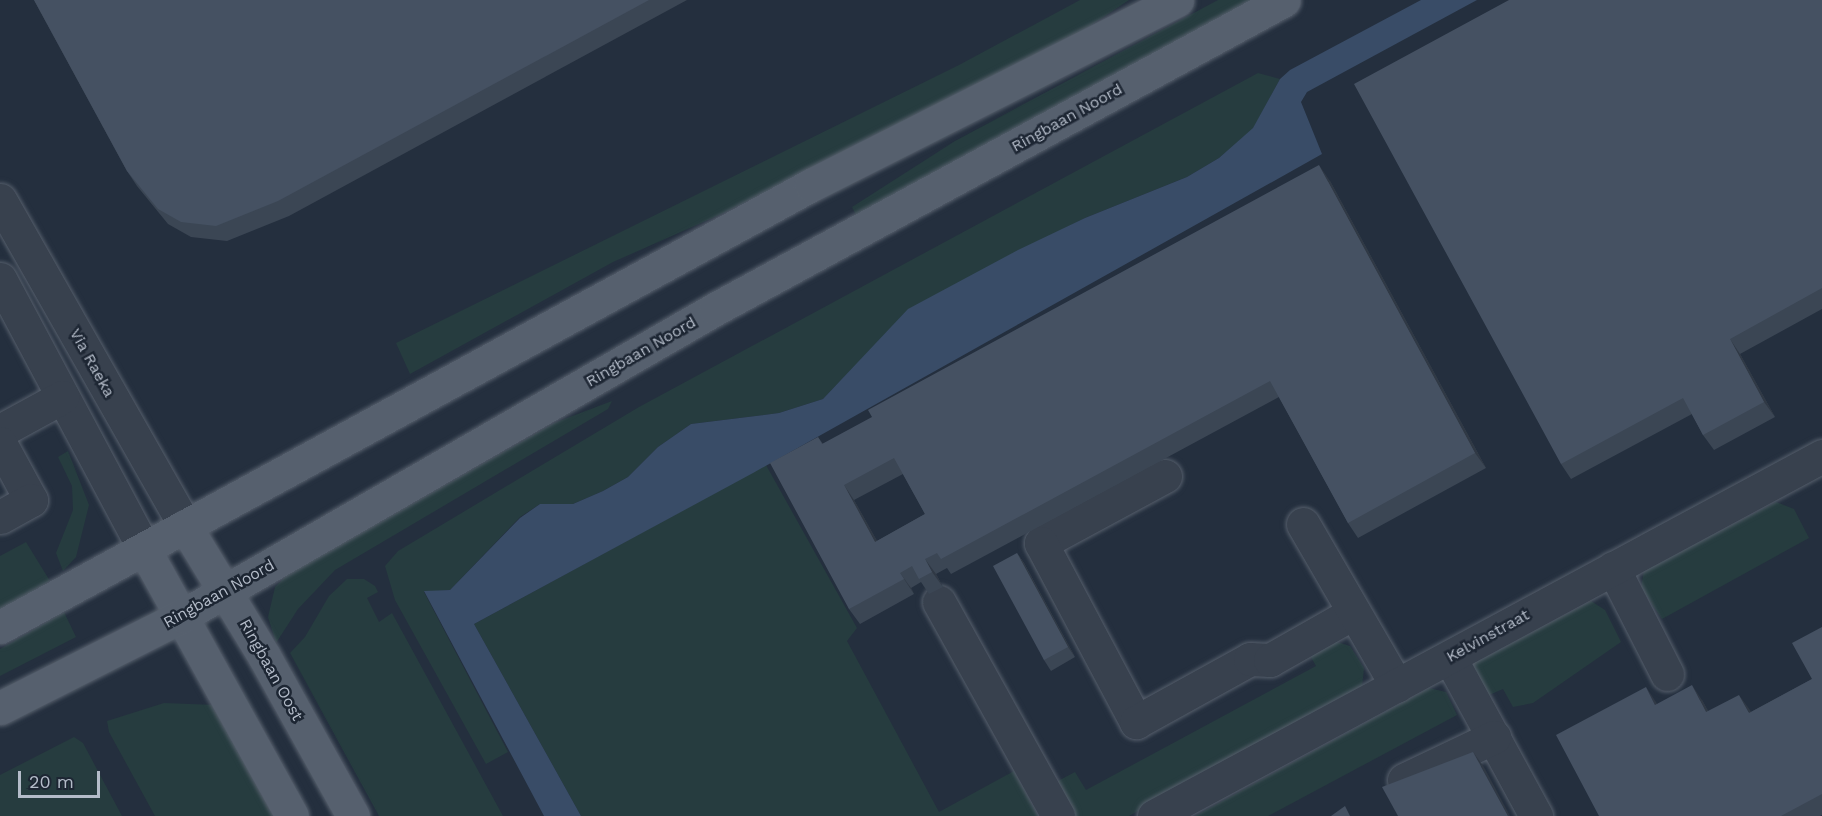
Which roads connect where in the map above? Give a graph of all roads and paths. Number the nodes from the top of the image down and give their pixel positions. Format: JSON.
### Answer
{"nodes":[{"id":1,"x":1177,"y":0,"type":"edge"},
{"id":2,"x":1284,"y":0,"type":"edge"},
{"id":3,"x":0,"y":200,"type":"edge"},
{"id":4,"x":0,"y":279,"type":"edge"},
{"id":5,"x":62,"y":397,"type":"junction"},
{"id":6,"x":0,"y":431,"type":"edge"},
{"id":7,"x":0,"y":442,"type":"edge"},
{"id":8,"x":1822,"y":456,"type":"edge"},
{"id":9,"x":1165,"y":476,"type":"dead end"},
{"id":10,"x":0,"y":517,"type":"edge"},
{"id":11,"x":1303,"y":524,"type":"dead end"},
{"id":12,"x":185,"y":526,"type":"junction"},
{"id":13,"x":144,"y":549,"type":"junction"},
{"id":14,"x":1613,"y":568,"type":"junction"},
{"id":15,"x":227,"y":591,"type":"junction"},
{"id":16,"x":939,"y":602,"type":"dead end"},
{"id":17,"x":1353,"y":613,"type":"junction"},
{"id":18,"x":182,"y":616,"type":"junction"},
{"id":19,"x":0,"y":627,"type":"edge"},
{"id":20,"x":1450,"y":658,"type":"junction"},
{"id":21,"x":1667,"y":674,"type":"dead end"},
{"id":22,"x":1396,"y":686,"type":"junction"},
{"id":23,"x":0,"y":708,"type":"edge"},
{"id":24,"x":1494,"y":737,"type":"junction"},
{"id":25,"x":1404,"y":780,"type":"edge"},
{"id":26,"x":292,"y":816,"type":"edge"},
{"id":27,"x":353,"y":816,"type":"edge"},
{"id":28,"x":1058,"y":816,"type":"edge"},
{"id":29,"x":1154,"y":816,"type":"edge"},
{"id":30,"x":1536,"y":816,"type":"edge"}],
"edges":[{"from":1,"to":12,"type":"main road"},
{"from":2,"to":15,"type":"main road","name":"Ringbaan Noord"},
{"from":3,"to":12,"type":"street","name":"Via Raeka"},
{"from":4,"to":5,"type":"street"},
{"from":5,"to":6,"type":"street"},
{"from":5,"to":13,"type":"street"},
{"from":7,"to":10,"type":"street"},
{"from":8,"to":14,"type":"street","name":"Kelvinstraat"},
{"from":9,"to":17,"type":"street"},
{"from":11,"to":17,"type":"street"},
{"from":12,"to":13,"type":"main road"},
{"from":12,"to":15,"type":"main road","name":"Ringbaan Oost"},
{"from":13,"to":18,"type":"main road"},
{"from":13,"to":19,"type":"main road"},
{"from":14,"to":20,"type":"street","name":"Kelvinstraat"},
{"from":14,"to":21,"type":"street"},
{"from":15,"to":18,"type":"main road","name":"Ringbaan Noord"},
{"from":15,"to":27,"type":"main road","name":"Ringbaan Oost"},
{"from":16,"to":28,"type":"street"},
{"from":17,"to":22,"type":"street"},
{"from":18,"to":23,"type":"main road","name":"Ringbaan Noord"},
{"from":18,"to":26,"type":"main road"},
{"from":20,"to":22,"type":"street","name":"Kelvinstraat"},
{"from":20,"to":24,"type":"street"},
{"from":22,"to":29,"type":"street","name":"Kelvinstraat"},
{"from":24,"to":25,"type":"street"},
{"from":24,"to":30,"type":"street"}]}
